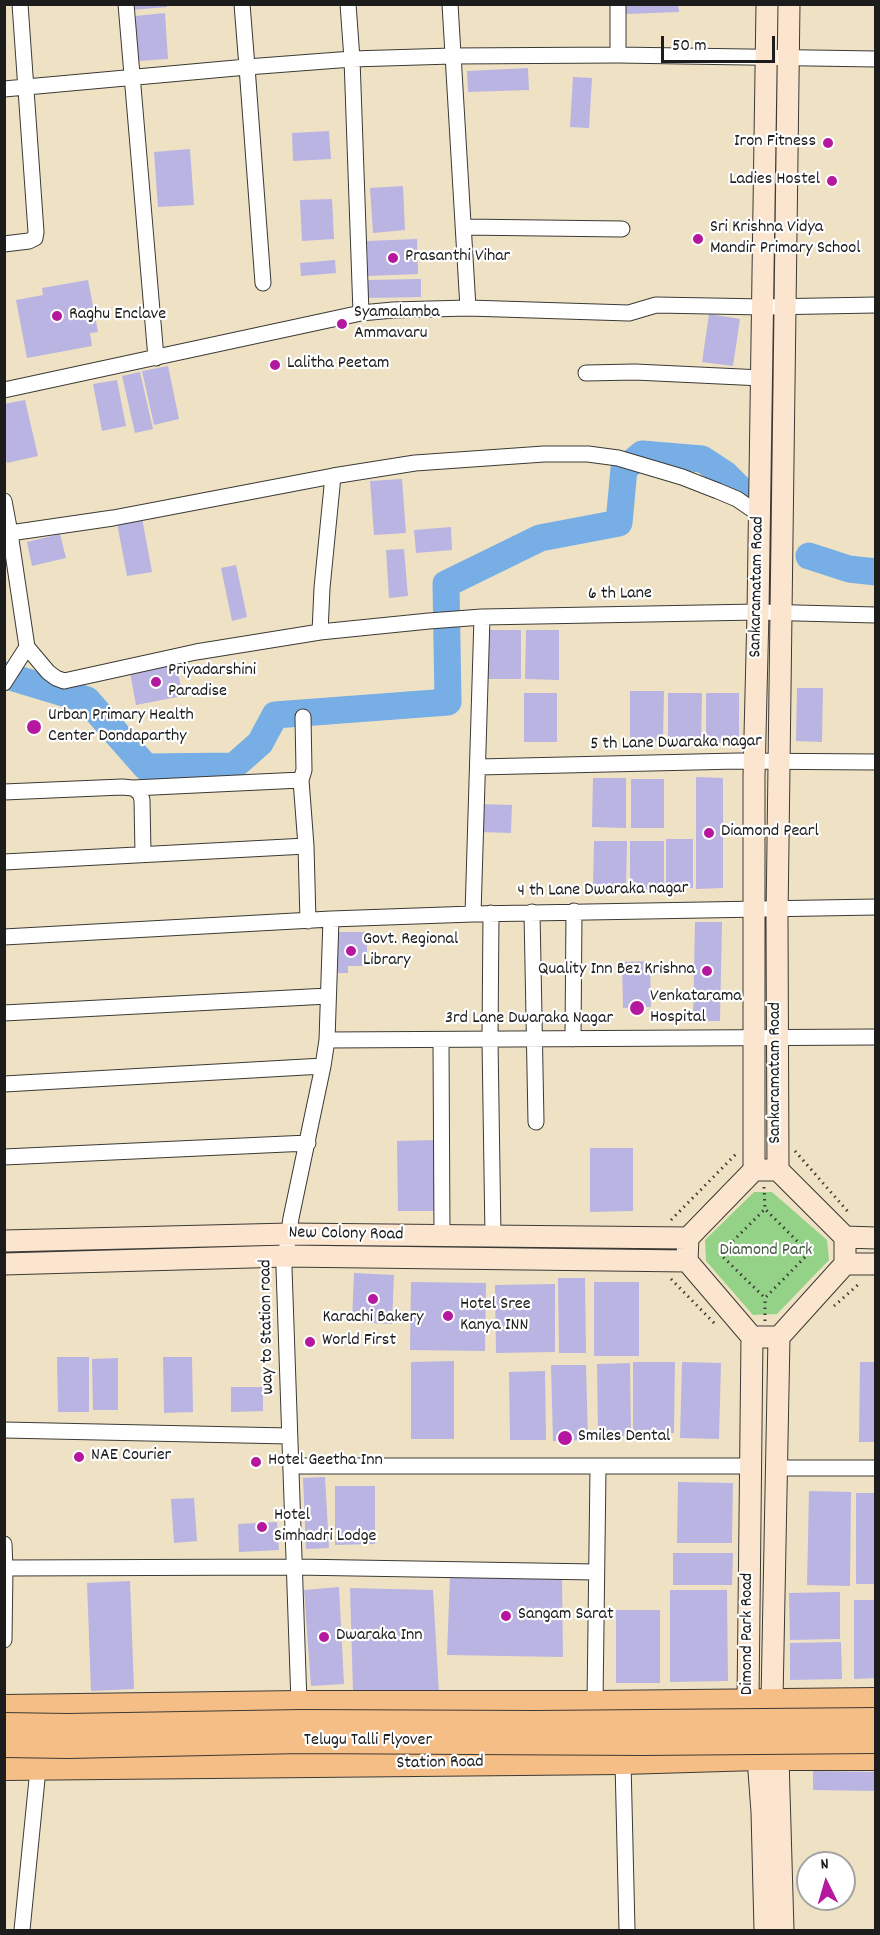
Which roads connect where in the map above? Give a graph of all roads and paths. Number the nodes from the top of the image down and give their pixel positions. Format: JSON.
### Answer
{"nodes":[{"id":1,"x":21,"y":4,"type":"edge"},
{"id":2,"x":126,"y":4,"type":"edge"},
{"id":3,"x":242,"y":4,"type":"edge"},
{"id":4,"x":348,"y":4,"type":"edge"},
{"id":5,"x":450,"y":4,"type":"edge"},
{"id":6,"x":618,"y":4,"type":"edge"},
{"id":7,"x":767,"y":4,"type":"edge"},
{"id":8,"x":789,"y":4,"type":"edge"},
{"id":9,"x":618,"y":55,"type":"junction"},
{"id":10,"x":452,"y":56,"type":"junction"},
{"id":11,"x":352,"y":59,"type":"junction"},
{"id":12,"x":766,"y":59,"type":"junction"},
{"id":13,"x":789,"y":59,"type":"junction"},
{"id":14,"x":876,"y":59,"type":"edge"},
{"id":15,"x":247,"y":67,"type":"junction"},
{"id":16,"x":131,"y":76,"type":"junction"},
{"id":17,"x":26,"y":87,"type":"junction"},
{"id":18,"x":4,"y":89,"type":"edge"},
{"id":19,"x":463,"y":227,"type":"junction"},
{"id":20,"x":622,"y":229,"type":"dead end"},
{"id":21,"x":4,"y":244,"type":"edge"},
{"id":22,"x":263,"y":283,"type":"dead end"},
{"id":23,"x":876,"y":305,"type":"edge"},
{"id":24,"x":764,"y":307,"type":"junction"},
{"id":25,"x":785,"y":307,"type":"junction"},
{"id":26,"x":468,"y":308,"type":"junction"},
{"id":27,"x":361,"y":313,"type":"junction"},
{"id":28,"x":156,"y":358,"type":"junction"},
{"id":29,"x":586,"y":373,"type":"dead end"},
{"id":30,"x":762,"y":378,"type":"junction"},
{"id":31,"x":4,"y":390,"type":"edge"},
{"id":32,"x":333,"y":476,"type":"junction"},
{"id":33,"x":4,"y":501,"type":"edge"},
{"id":34,"x":759,"y":514,"type":"junction"},
{"id":35,"x":7,"y":533,"type":"edge"},
{"id":36,"x":758,"y":612,"type":"junction"},
{"id":37,"x":781,"y":612,"type":"junction"},
{"id":38,"x":876,"y":615,"type":"edge"},
{"id":39,"x":482,"y":617,"type":"junction"},
{"id":40,"x":320,"y":632,"type":"junction"},
{"id":41,"x":27,"y":647,"type":"junction"},
{"id":42,"x":9,"y":677,"type":"edge"},
{"id":43,"x":303,"y":717,"type":"dead end"},
{"id":44,"x":754,"y":761,"type":"junction"},
{"id":45,"x":780,"y":761,"type":"junction"},
{"id":46,"x":876,"y":762,"type":"edge"},
{"id":47,"x":478,"y":767,"type":"junction"},
{"id":48,"x":300,"y":780,"type":"junction"},
{"id":49,"x":133,"y":788,"type":"junction"},
{"id":50,"x":4,"y":792,"type":"edge"},
{"id":51,"x":306,"y":846,"type":"junction"},
{"id":52,"x":143,"y":854,"type":"junction"},
{"id":53,"x":4,"y":862,"type":"edge"},
{"id":54,"x":876,"y":907,"type":"edge"},
{"id":55,"x":754,"y":908,"type":"junction"},
{"id":56,"x":777,"y":908,"type":"junction"},
{"id":57,"x":574,"y":911,"type":"junction"},
{"id":58,"x":532,"y":912,"type":"junction"},
{"id":59,"x":491,"y":913,"type":"junction"},
{"id":60,"x":473,"y":914,"type":"junction"},
{"id":61,"x":331,"y":919,"type":"junction"},
{"id":62,"x":308,"y":921,"type":"junction"},
{"id":63,"x":4,"y":937,"type":"edge"},
{"id":64,"x":328,"y":996,"type":"junction"},
{"id":65,"x":4,"y":1013,"type":"edge"},
{"id":66,"x":876,"y":1037,"type":"edge"},
{"id":67,"x":753,"y":1038,"type":"junction"},
{"id":68,"x":778,"y":1038,"type":"junction"},
{"id":69,"x":327,"y":1040,"type":"junction"},
{"id":70,"x":441,"y":1040,"type":"junction"},
{"id":71,"x":490,"y":1040,"type":"junction"},
{"id":72,"x":533,"y":1040,"type":"junction"},
{"id":73,"x":573,"y":1040,"type":"junction"},
{"id":74,"x":323,"y":1066,"type":"junction"},
{"id":75,"x":4,"y":1084,"type":"edge"},
{"id":76,"x":536,"y":1122,"type":"dead end"},
{"id":77,"x":308,"y":1143,"type":"junction"},
{"id":78,"x":737,"y":1144,"type":"dead end"},
{"id":79,"x":4,"y":1157,"type":"edge"},
{"id":80,"x":754,"y":1170,"type":"junction"},
{"id":81,"x":778,"y":1170,"type":"junction"},
{"id":82,"x":765,"y":1209,"type":"joint"},
{"id":83,"x":670,"y":1221,"type":"dead end"},
{"id":84,"x":288,"y":1234,"type":"junction"},
{"id":85,"x":442,"y":1236,"type":"junction"},
{"id":86,"x":493,"y":1237,"type":"junction"},
{"id":87,"x":845,"y":1237,"type":"junction"},
{"id":88,"x":688,"y":1238,"type":"junction"},
{"id":89,"x":876,"y":1238,"type":"edge"},
{"id":90,"x":4,"y":1241,"type":"edge"},
{"id":91,"x":286,"y":1256,"type":"junction"},
{"id":92,"x":687,"y":1261,"type":"junction"},
{"id":93,"x":4,"y":1264,"type":"edge"},
{"id":94,"x":845,"y":1264,"type":"junction"},
{"id":95,"x":871,"y":1274,"type":"edge"},
{"id":96,"x":669,"y":1277,"type":"dead end"},
{"id":97,"x":832,"y":1307,"type":"dead end"},
{"id":98,"x":721,"y":1330,"type":"dead end"},
{"id":99,"x":752,"y":1336,"type":"junction"},
{"id":100,"x":779,"y":1336,"type":"junction"},
{"id":101,"x":4,"y":1430,"type":"edge"},
{"id":102,"x":289,"y":1436,"type":"junction"},
{"id":103,"x":291,"y":1466,"type":"junction"},
{"id":104,"x":749,"y":1466,"type":"junction"},
{"id":105,"x":598,"y":1467,"type":"junction"},
{"id":106,"x":775,"y":1468,"type":"junction"},
{"id":107,"x":876,"y":1468,"type":"edge"},
{"id":108,"x":4,"y":1544,"type":"edge"},
{"id":109,"x":5,"y":1568,"type":"edge"},
{"id":110,"x":295,"y":1568,"type":"junction"},
{"id":111,"x":595,"y":1572,"type":"junction"},
{"id":112,"x":4,"y":1640,"type":"edge"},
{"id":113,"x":748,"y":1701,"type":"junction"},
{"id":114,"x":772,"y":1701,"type":"junction"},
{"id":115,"x":876,"y":1701,"type":"edge"},
{"id":116,"x":299,"y":1703,"type":"junction"},
{"id":117,"x":595,"y":1703,"type":"junction"},
{"id":118,"x":4,"y":1707,"type":"edge"},
{"id":119,"x":876,"y":1720,"type":"edge"},
{"id":120,"x":4,"y":1725,"type":"edge"},
{"id":121,"x":876,"y":1741,"type":"edge"},
{"id":122,"x":4,"y":1745,"type":"edge"},
{"id":123,"x":768,"y":1758,"type":"junction"},
{"id":124,"x":876,"y":1758,"type":"edge"},
{"id":125,"x":623,"y":1762,"type":"junction"},
{"id":126,"x":4,"y":1768,"type":"edge"},
{"id":127,"x":38,"y":1769,"type":"junction"},
{"id":128,"x":22,"y":1930,"type":"edge"},
{"id":129,"x":627,"y":1930,"type":"edge"},
{"id":130,"x":765,"y":1930,"type":"edge"},
{"id":131,"x":783,"y":1930,"type":"edge"}],
"edges":[{"from":1,"to":17,"type":"street"},
{"from":2,"to":16,"type":"street"},
{"from":3,"to":15,"type":"street"},
{"from":4,"to":11,"type":"street"},
{"from":5,"to":10,"type":"street"},
{"from":6,"to":9,"type":"street"},
{"from":7,"to":12,"type":"main road","name":"Sankaramatam Road"},
{"from":8,"to":13,"type":"main road","name":"Sankaramatam Road"},
{"from":9,"to":10,"type":"street"},
{"from":9,"to":12,"type":"street"},
{"from":10,"to":11,"type":"street"},
{"from":10,"to":19,"type":"street"},
{"from":11,"to":15,"type":"street"},
{"from":11,"to":27,"type":"street"},
{"from":12,"to":13,"type":"street"},
{"from":12,"to":24,"type":"main road","name":"Sankaramatam Road"},
{"from":13,"to":14,"type":"street"},
{"from":13,"to":25,"type":"main road","name":"Sankaramatam Road"},
{"from":15,"to":16,"type":"street"},
{"from":15,"to":22,"type":"street"},
{"from":16,"to":17,"type":"street"},
{"from":16,"to":28,"type":"street"},
{"from":17,"to":18,"type":"street"},
{"from":17,"to":21,"type":"street"},
{"from":19,"to":20,"type":"street"},
{"from":19,"to":26,"type":"street"},
{"from":23,"to":25,"type":"street"},
{"from":24,"to":25,"type":"street"},
{"from":24,"to":26,"type":"street"},
{"from":24,"to":30,"type":"main road","name":"Sankaramatam Road"},
{"from":25,"to":37,"type":"main road","name":"Sankaramatam Road"},
{"from":26,"to":27,"type":"street"},
{"from":27,"to":28,"type":"street"},
{"from":28,"to":31,"type":"street"},
{"from":29,"to":30,"type":"street"},
{"from":30,"to":34,"type":"main road","name":"Sankaramatam Road"},
{"from":32,"to":34,"type":"street"},
{"from":32,"to":35,"type":"street"},
{"from":32,"to":40,"type":"street"},
{"from":33,"to":35,"type":"street"},
{"from":34,"to":36,"type":"main road","name":"Sankaramatam Road"},
{"from":35,"to":41,"type":"street"},
{"from":36,"to":37,"type":"street","name":"6 th Lane"},
{"from":36,"to":39,"type":"street","name":"6 th Lane"},
{"from":36,"to":44,"type":"main road","name":"Sankaramatam Road"},
{"from":37,"to":38,"type":"street","name":"6 th Lane"},
{"from":37,"to":45,"type":"main road","name":"Sankaramatam Road"},
{"from":39,"to":40,"type":"street","name":"6 th Lane"},
{"from":39,"to":47,"type":"street"},
{"from":40,"to":41,"type":"street","name":"6 th Lane"},
{"from":41,"to":42,"type":"street"},
{"from":43,"to":48,"type":"street"},
{"from":44,"to":45,"type":"street","name":"5 th Lane Dwaraka nagar"},
{"from":44,"to":47,"type":"street","name":"5 th Lane Dwaraka nagar"},
{"from":44,"to":55,"type":"main road","name":"Sankaramatam Road"},
{"from":45,"to":46,"type":"street","name":"5 th Lane Dwaraka nagar"},
{"from":45,"to":56,"type":"main road","name":"Sankaramatam Road"},
{"from":47,"to":60,"type":"street"},
{"from":48,"to":49,"type":"street"},
{"from":48,"to":51,"type":"street"},
{"from":49,"to":50,"type":"street"},
{"from":49,"to":52,"type":"street"},
{"from":51,"to":52,"type":"street"},
{"from":51,"to":62,"type":"street"},
{"from":52,"to":53,"type":"street"},
{"from":54,"to":56,"type":"street","name":"4 th Lane Dwaraka nagar"},
{"from":55,"to":56,"type":"street","name":"4 th Lane Dwaraka nagar"},
{"from":55,"to":57,"type":"street","name":"4 th Lane Dwaraka nagar"},
{"from":55,"to":67,"type":"main road","name":"Sankaramatam Road"},
{"from":56,"to":68,"type":"main road","name":"Sankaramatam Road"},
{"from":57,"to":58,"type":"street","name":"4 th Lane Dwaraka nagar"},
{"from":57,"to":73,"type":"street"},
{"from":58,"to":59,"type":"street","name":"4 th Lane Dwaraka nagar"},
{"from":58,"to":72,"type":"street"},
{"from":59,"to":60,"type":"street","name":"4 th Lane Dwaraka nagar"},
{"from":59,"to":71,"type":"street"},
{"from":60,"to":61,"type":"street","name":"4 th Lane Dwaraka nagar"},
{"from":61,"to":62,"type":"street","name":"4 th Lane Dwaraka nagar"},
{"from":61,"to":64,"type":"street","name":"way to Station road"},
{"from":62,"to":63,"type":"street","name":"4 th Lane Dwaraka nagar"},
{"from":64,"to":65,"type":"street"},
{"from":64,"to":69,"type":"street","name":"way to Station road"},
{"from":66,"to":68,"type":"street","name":"3rd Lane Dwaraka Nagar"},
{"from":67,"to":68,"type":"street","name":"3rd Lane Dwaraka Nagar"},
{"from":67,"to":73,"type":"street","name":"3rd Lane Dwaraka Nagar"},
{"from":67,"to":80,"type":"main road","name":"Sankaramatam Road"},
{"from":68,"to":81,"type":"main road","name":"Sankaramatam Road"},
{"from":69,"to":70,"type":"street","name":"3rd Lane Dwaraka Nagar"},
{"from":69,"to":74,"type":"street","name":"way to Station road"},
{"from":70,"to":71,"type":"street","name":"3rd Lane Dwaraka Nagar"},
{"from":70,"to":85,"type":"street"},
{"from":71,"to":72,"type":"street","name":"3rd Lane Dwaraka Nagar"},
{"from":71,"to":86,"type":"street"},
{"from":72,"to":73,"type":"street","name":"3rd Lane Dwaraka Nagar"},
{"from":72,"to":76,"type":"street"},
{"from":74,"to":75,"type":"street"},
{"from":74,"to":77,"type":"street","name":"way to Station road"},
{"from":77,"to":79,"type":"street"},
{"from":77,"to":84,"type":"street","name":"way to Station road"},
{"from":78,"to":83,"type":"path"},
{"from":80,"to":81,"type":"main road"},
{"from":80,"to":88,"type":"main road"},
{"from":81,"to":87,"type":"main road"},
{"from":82,"to":82,"type":"path"},
{"from":84,"to":85,"type":"main road","name":"New Colony Road"},
{"from":84,"to":90,"type":"main road","name":"New Colony Road"},
{"from":84,"to":91,"type":"street","name":"way to Station road"},
{"from":85,"to":86,"type":"main road","name":"New Colony Road"},
{"from":86,"to":88,"type":"main road","name":"New Colony Road"},
{"from":87,"to":89,"type":"main road"},
{"from":87,"to":94,"type":"main road"},
{"from":88,"to":92,"type":"main road"},
{"from":91,"to":92,"type":"main road","name":"New Colony Road"},
{"from":91,"to":93,"type":"main road","name":"New Colony Road"},
{"from":91,"to":102,"type":"street","name":"way to Station road"},
{"from":92,"to":99,"type":"main road"},
{"from":94,"to":95,"type":"main road"},
{"from":94,"to":100,"type":"main road"},
{"from":95,"to":97,"type":"path"},
{"from":96,"to":98,"type":"path"},
{"from":99,"to":100,"type":"main road"},
{"from":99,"to":104,"type":"main road","name":"Dimond Park Road"},
{"from":100,"to":106,"type":"main road","name":"Dimond Park Road"},
{"from":101,"to":102,"type":"street"},
{"from":102,"to":103,"type":"street","name":"way to Station road"},
{"from":103,"to":105,"type":"street"},
{"from":103,"to":110,"type":"street","name":"way to Station road"},
{"from":104,"to":105,"type":"street"},
{"from":104,"to":113,"type":"main road","name":"Dimond Park Road"},
{"from":105,"to":111,"type":"street"},
{"from":106,"to":107,"type":"street"},
{"from":106,"to":114,"type":"main road","name":"Dimond Park Road"},
{"from":108,"to":109,"type":"street"},
{"from":109,"to":110,"type":"street"},
{"from":109,"to":112,"type":"street"},
{"from":110,"to":111,"type":"street"},
{"from":110,"to":116,"type":"street","name":"way to Station road"},
{"from":111,"to":117,"type":"street"},
{"from":113,"to":114,"type":"main road"},
{"from":113,"to":117,"type":"main road"},
{"from":113,"to":123,"type":"main road","name":"Dimond Park Road"},
{"from":114,"to":115,"type":"main road"},
{"from":114,"to":123,"type":"main road","name":"Dimond Park Road"},
{"from":116,"to":117,"type":"main road"},
{"from":116,"to":118,"type":"main road"},
{"from":119,"to":120,"type":"main road","name":"Telugu Talli Flyover","bridge":true},
{"from":121,"to":122,"type":"main road","name":"Telugu Talli Flyover","bridge":true},
{"from":123,"to":124,"type":"main road","name":"Station Road"},
{"from":123,"to":125,"type":"main road","name":"Station Road"},
{"from":123,"to":130,"type":"main road","name":"Dimond Park Road"},
{"from":123,"to":131,"type":"main road","name":"Dimond Park Road"},
{"from":125,"to":127,"type":"main road","name":"Station Road"},
{"from":125,"to":129,"type":"street"},
{"from":126,"to":127,"type":"main road","name":"Station Road"},
{"from":127,"to":128,"type":"street"}]}
